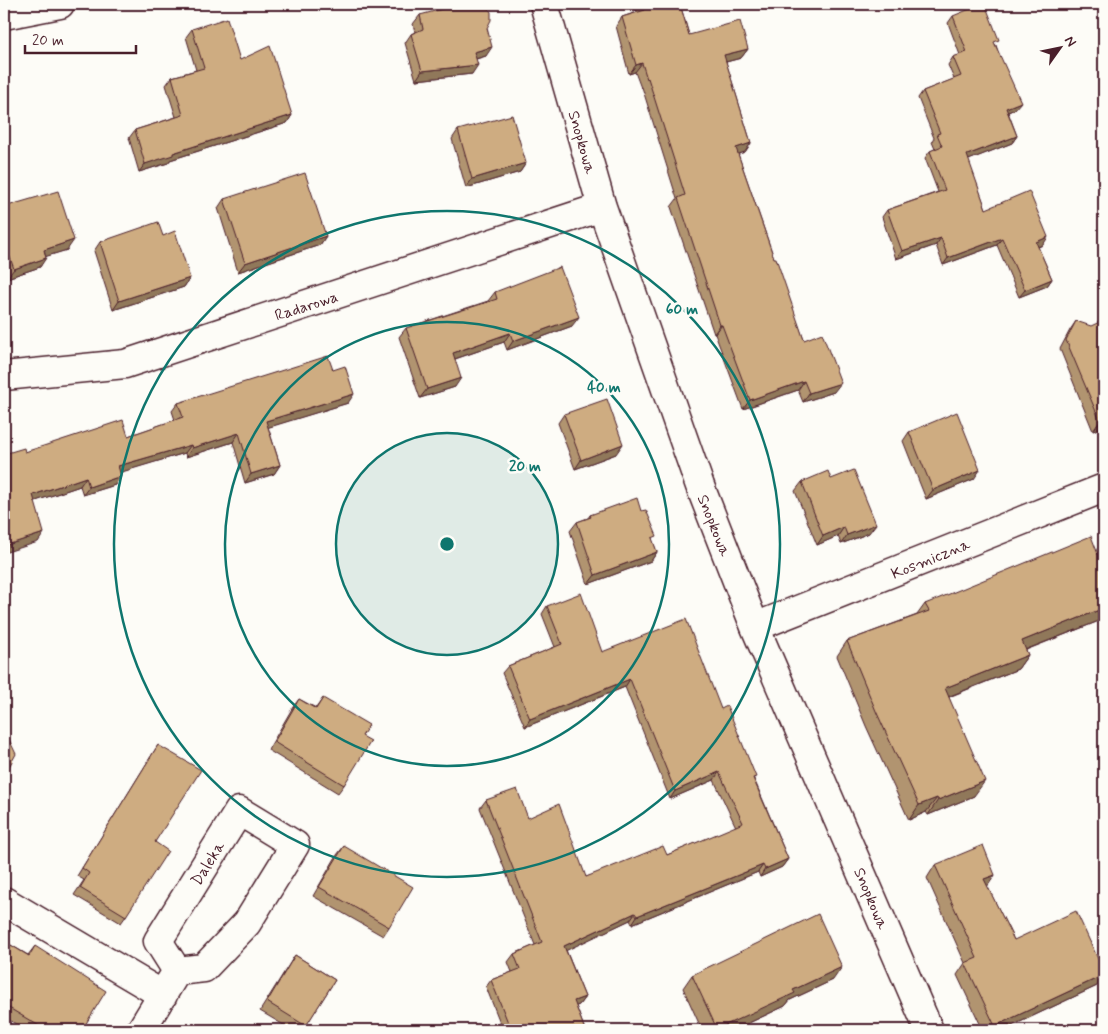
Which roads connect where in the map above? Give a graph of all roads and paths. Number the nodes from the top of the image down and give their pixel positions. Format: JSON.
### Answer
{"nodes":[{"id":1,"x":60,"y":4,"type":"edge"},
{"id":2,"x":544,"y":4,"type":"edge"},
{"id":3,"x":4,"y":15,"type":"edge"},
{"id":4,"x":602,"y":207,"type":"junction"},
{"id":5,"x":4,"y":376,"type":"edge"},
{"id":6,"x":1104,"y":488,"type":"edge"},
{"id":7,"x":755,"y":627,"type":"junction"},
{"id":8,"x":4,"y":901,"type":"edge"},
{"id":9,"x":177,"y":971,"type":"junction"},
{"id":10,"x":163,"y":995,"type":"junction"},
{"id":11,"x":141,"y":1030,"type":"edge"},
{"id":12,"x":929,"y":1030,"type":"edge"}],
"edges":[{"from":1,"to":3,"type":"street"},
{"from":2,"to":4,"type":"street","name":"Snopkowa"},
{"from":4,"to":5,"type":"street","name":"Radarowa"},
{"from":4,"to":7,"type":"street","name":"Snopkowa"},
{"from":6,"to":7,"type":"street","name":"Kosmiczna"},
{"from":7,"to":12,"type":"street","name":"Snopkowa"},
{"from":8,"to":10,"type":"street"},
{"from":9,"to":9,"type":"street","name":"Daleka"},
{"from":9,"to":10,"type":"street"},
{"from":10,"to":11,"type":"street"}]}
